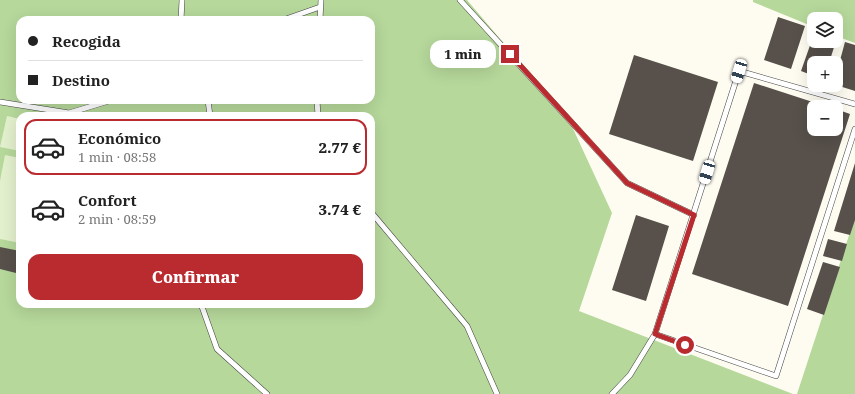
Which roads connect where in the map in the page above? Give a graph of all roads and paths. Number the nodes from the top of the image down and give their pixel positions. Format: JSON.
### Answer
{"nodes":[{"id":1,"x":182,"y":0,"type":"edge"},
{"id":2,"x":321,"y":0,"type":"edge"},
{"id":3,"x":460,"y":0,"type":"edge"},
{"id":4,"x":320,"y":7,"type":"junction"},
{"id":5,"x":180,"y":16,"type":"edge"},
{"id":6,"x":294,"y":16,"type":"edge"},
{"id":7,"x":320,"y":16,"type":"edge"},
{"id":8,"x":0,"y":102,"type":"edge"},
{"id":9,"x":100,"y":104,"type":"edge"},
{"id":10,"x":855,"y":104,"type":"edge"},
{"id":11,"x":58,"y":112,"type":"edge"},
{"id":12,"x":75,"y":112,"type":"edge"},
{"id":13,"x":855,"y":129,"type":"edge"},
{"id":14,"x":694,"y":215,"type":"junction"},
{"id":15,"x":375,"y":217,"type":"edge"},
{"id":16,"x":202,"y":308,"type":"edge"},
{"id":17,"x":655,"y":334,"type":"junction"},
{"id":18,"x":267,"y":394,"type":"edge"},
{"id":19,"x":497,"y":394,"type":"edge"},
{"id":20,"x":612,"y":394,"type":"edge"}],
"edges":[{"from":1,"to":5,"type":"lane"},
{"from":2,"to":4,"type":"lane"},
{"from":3,"to":14,"type":"lane"},
{"from":4,"to":6,"type":"lane"},
{"from":4,"to":7,"type":"lane"},
{"from":8,"to":11,"type":"lane"},
{"from":9,"to":12,"type":"lane"},
{"from":10,"to":14,"type":"lane"},
{"from":13,"to":17,"type":"lane"},
{"from":14,"to":17,"type":"lane"},
{"from":15,"to":19,"type":"lane"},
{"from":16,"to":18,"type":"lane"},
{"from":17,"to":20,"type":"lane"}]}
